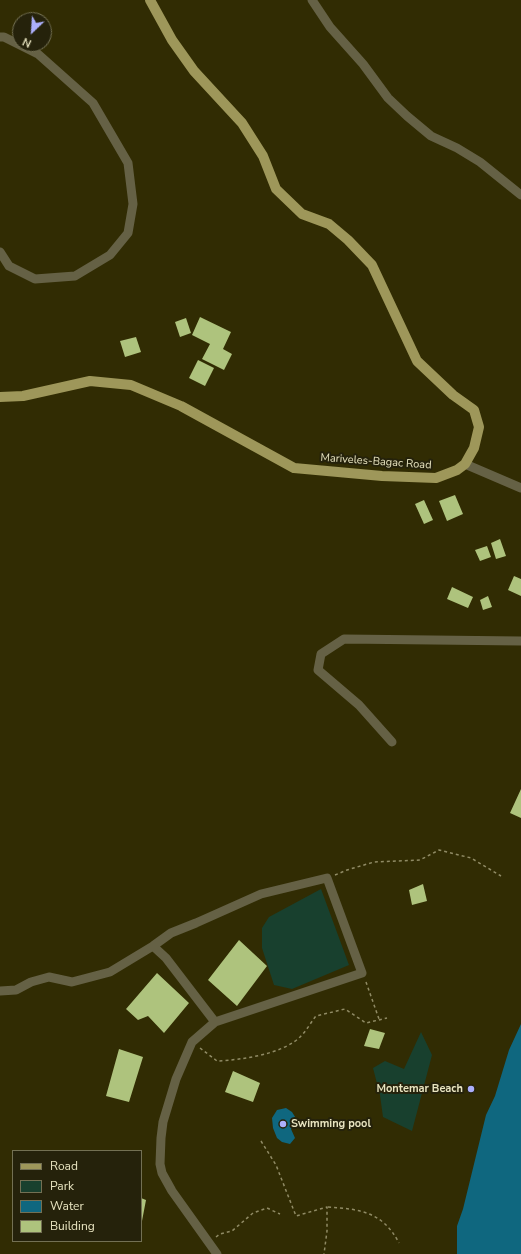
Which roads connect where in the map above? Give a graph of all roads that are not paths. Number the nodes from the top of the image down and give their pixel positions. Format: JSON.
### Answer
{"nodes":[{"id":1,"x":150,"y":0,"type":"edge"},
{"id":2,"x":312,"y":0,"type":"edge"},
{"id":3,"x":0,"y":37,"type":"edge"},
{"id":4,"x":521,"y":195,"type":"edge"},
{"id":5,"x":0,"y":252,"type":"edge"},
{"id":6,"x":0,"y":397,"type":"edge"},
{"id":7,"x":465,"y":464,"type":"junction"},
{"id":8,"x":521,"y":488,"type":"edge"},
{"id":9,"x":521,"y":641,"type":"edge"},
{"id":10,"x":392,"y":742,"type":"dead end"},
{"id":11,"x":152,"y":946,"type":"junction"},
{"id":12,"x":0,"y":991,"type":"edge"},
{"id":13,"x":216,"y":1022,"type":"junction"},
{"id":14,"x":217,"y":1254,"type":"edge"}],
"edges":[{"from":1,"to":7,"type":"main road"},
{"from":2,"to":4,"type":"street"},
{"from":3,"to":5,"type":"street"},
{"from":6,"to":7,"type":"main road","name":"Mariveles-Bagac Road"},
{"from":7,"to":8,"type":"street"},
{"from":9,"to":10,"type":"street"},
{"from":11,"to":12,"type":"street"},
{"from":11,"to":13,"type":"street"},
{"from":11,"to":13,"type":"street"},
{"from":13,"to":14,"type":"street"}]}
